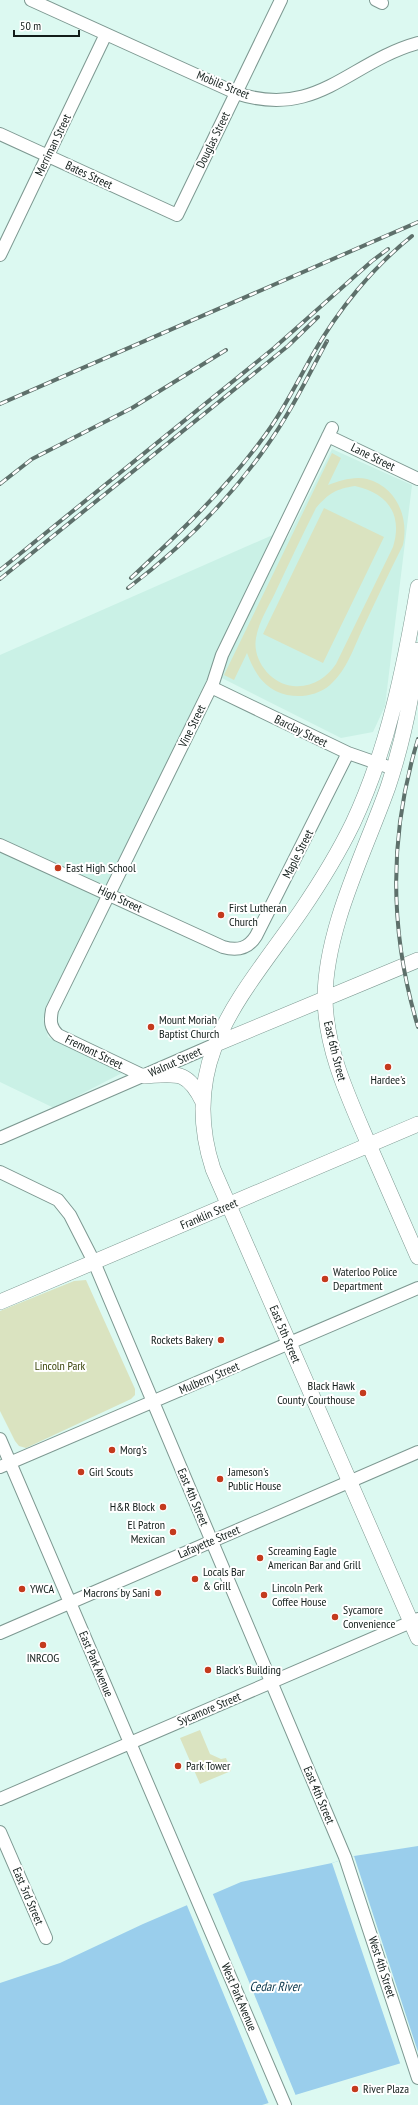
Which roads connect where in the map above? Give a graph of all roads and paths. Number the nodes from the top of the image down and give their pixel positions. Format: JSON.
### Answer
{"nodes":[{"id":1,"x":31,"y":0,"type":"edge"},
{"id":2,"x":281,"y":0,"type":"edge"},
{"id":3,"x":46,"y":3,"type":"edge"},
{"id":4,"x":106,"y":34,"type":"junction"},
{"id":5,"x":418,"y":43,"type":"edge"},
{"id":6,"x":236,"y":93,"type":"junction"},
{"id":7,"x":0,"y":134,"type":"edge"},
{"id":8,"x":48,"y":156,"type":"junction"},
{"id":9,"x":177,"y":215,"type":"joint"},
{"id":10,"x":0,"y":255,"type":"edge"},
{"id":11,"x":330,"y":432,"type":"joint"},
{"id":12,"x":418,"y":479,"type":"edge"},
{"id":13,"x":418,"y":587,"type":"edge"},
{"id":14,"x":418,"y":650,"type":"edge"},
{"id":15,"x":211,"y":688,"type":"junction"},
{"id":16,"x":348,"y":753,"type":"junction"},
{"id":17,"x":378,"y":764,"type":"junction"},
{"id":18,"x":394,"y":769,"type":"junction"},
{"id":19,"x":0,"y":845,"type":"edge"},
{"id":20,"x":110,"y":895,"type":"junction"},
{"id":21,"x":240,"y":949,"type":"joint"},
{"id":22,"x":418,"y":960,"type":"edge"},
{"id":23,"x":325,"y":999,"type":"junction"},
{"id":24,"x":50,"y":1023,"type":"joint"},
{"id":25,"x":216,"y":1044,"type":"junction"},
{"id":26,"x":144,"y":1076,"type":"junction"},
{"id":27,"x":203,"y":1102,"type":"junction"},
{"id":28,"x":418,"y":1124,"type":"edge"},
{"id":29,"x":0,"y":1138,"type":"edge"},
{"id":30,"x":369,"y":1145,"type":"junction"},
{"id":31,"x":0,"y":1172,"type":"edge"},
{"id":32,"x":229,"y":1205,"type":"junction"},
{"id":33,"x":418,"y":1257,"type":"edge"},
{"id":34,"x":94,"y":1262,"type":"junction"},
{"id":35,"x":418,"y":1288,"type":"edge"},
{"id":36,"x":0,"y":1302,"type":"edge"},
{"id":37,"x":290,"y":1343,"type":"junction"},
{"id":38,"x":153,"y":1402,"type":"junction"},
{"id":39,"x":0,"y":1439,"type":"edge"},
{"id":40,"x":418,"y":1452,"type":"edge"},
{"id":41,"x":5,"y":1465,"type":"edge"},
{"id":42,"x":350,"y":1482,"type":"junction"},
{"id":43,"x":212,"y":1541,"type":"junction"},
{"id":44,"x":70,"y":1602,"type":"junction"},
{"id":45,"x":415,"y":1620,"type":"edge"},
{"id":46,"x":0,"y":1633,"type":"edge"},
{"id":47,"x":418,"y":1638,"type":"edge"},
{"id":48,"x":271,"y":1682,"type":"junction"},
{"id":49,"x":130,"y":1743,"type":"junction"},
{"id":50,"x":0,"y":1799,"type":"edge"},
{"id":51,"x":0,"y":1832,"type":"edge"},
{"id":52,"x":345,"y":1857,"type":"joint"},
{"id":53,"x":193,"y":1889,"type":"joint"},
{"id":54,"x":46,"y":1938,"type":"dead end"},
{"id":55,"x":418,"y":2077,"type":"edge"},
{"id":56,"x":285,"y":2105,"type":"edge"}],
"edges":[{"from":1,"to":3,"type":"street","name":"Mobile Street"},
{"from":2,"to":6,"type":"street","name":"Douglas Street"},
{"from":3,"to":4,"type":"street","name":"Mobile Street"},
{"from":4,"to":6,"type":"street","name":"Mobile Street"},
{"from":4,"to":8,"type":"street","name":"Merriman Street"},
{"from":5,"to":6,"type":"street","name":"Mobile Street"},
{"from":6,"to":9,"type":"street","name":"Douglas Street"},
{"from":7,"to":8,"type":"street","name":"Bates Street"},
{"from":8,"to":9,"type":"street","name":"Bates Street"},
{"from":8,"to":10,"type":"street","name":"Merriman Street"},
{"from":11,"to":12,"type":"street","name":"Lane Street"},
{"from":11,"to":15,"type":"street","name":"Vine Street"},
{"from":13,"to":17,"type":"main road","name":"East 5th Street"},
{"from":14,"to":18,"type":"main road","name":"East 6th Street"},
{"from":15,"to":16,"type":"street","name":"Barclay Street"},
{"from":15,"to":20,"type":"street","name":"Vine Street"},
{"from":16,"to":17,"type":"street","name":"Barclay Street"},
{"from":16,"to":21,"type":"street","name":"Maple Street"},
{"from":17,"to":18,"type":"street","name":"Barclay Street"},
{"from":17,"to":25,"type":"main road","name":"East 5th Street"},
{"from":18,"to":23,"type":"main road","name":"East 6th Street"},
{"from":19,"to":20,"type":"street","name":"High Street"},
{"from":20,"to":21,"type":"street","name":"High Street"},
{"from":20,"to":24,"type":"street","name":"Vine Street"},
{"from":22,"to":23,"type":"main road","name":"Walnut Street"},
{"from":23,"to":25,"type":"main road","name":"Walnut Street"},
{"from":23,"to":30,"type":"main road","name":"East 6th Street"},
{"from":24,"to":26,"type":"street","name":"Fremont Street"},
{"from":25,"to":26,"type":"street","name":"Walnut Street"},
{"from":25,"to":27,"type":"main road","name":"East 5th Street"},
{"from":26,"to":27,"type":"main road"},
{"from":26,"to":29,"type":"street","name":"Walnut Street"},
{"from":27,"to":32,"type":"main road","name":"East 5th Street"},
{"from":28,"to":30,"type":"main road","name":"Franklin Street"},
{"from":30,"to":32,"type":"main road","name":"Franklin Street"},
{"from":30,"to":33,"type":"main road","name":"East 6th Street"},
{"from":31,"to":34,"type":"street","name":"East 4th Street"},
{"from":32,"to":34,"type":"main road","name":"Franklin Street"},
{"from":32,"to":37,"type":"main road","name":"East 5th Street"},
{"from":34,"to":36,"type":"main road","name":"Franklin Street"},
{"from":34,"to":38,"type":"street","name":"East 4th Street"},
{"from":35,"to":37,"type":"street","name":"Mulberry Street"},
{"from":37,"to":38,"type":"street","name":"Mulberry Street"},
{"from":37,"to":42,"type":"main road","name":"East 5th Street"},
{"from":38,"to":41,"type":"street","name":"Mulberry Street"},
{"from":38,"to":43,"type":"street","name":"East 4th Street"},
{"from":39,"to":41,"type":"street","name":"East Park Avenue"},
{"from":40,"to":42,"type":"street","name":"Lafayette Street"},
{"from":41,"to":44,"type":"street","name":"East Park Avenue"},
{"from":42,"to":43,"type":"street","name":"Lafayette Street"},
{"from":42,"to":45,"type":"main road","name":"East 5th Street"},
{"from":43,"to":44,"type":"street","name":"Lafayette Street"},
{"from":43,"to":48,"type":"street","name":"East 4th Street"},
{"from":44,"to":46,"type":"street","name":"Lafayette Street"},
{"from":44,"to":49,"type":"street","name":"East Park Avenue"},
{"from":45,"to":47,"type":"main road","name":"East 5th Street"},
{"from":45,"to":48,"type":"street","name":"Sycamore Street"},
{"from":48,"to":49,"type":"street","name":"Sycamore Street"},
{"from":48,"to":52,"type":"street","name":"East 4th Street"},
{"from":49,"to":50,"type":"street","name":"Sycamore Street"},
{"from":49,"to":53,"type":"street","name":"East Park Avenue"},
{"from":51,"to":54,"type":"street","name":"East 3rd Street"},
{"from":52,"to":55,"type":"street","name":"West 4th Street"},
{"from":53,"to":56,"type":"street","name":"West Park Avenue"}]}
